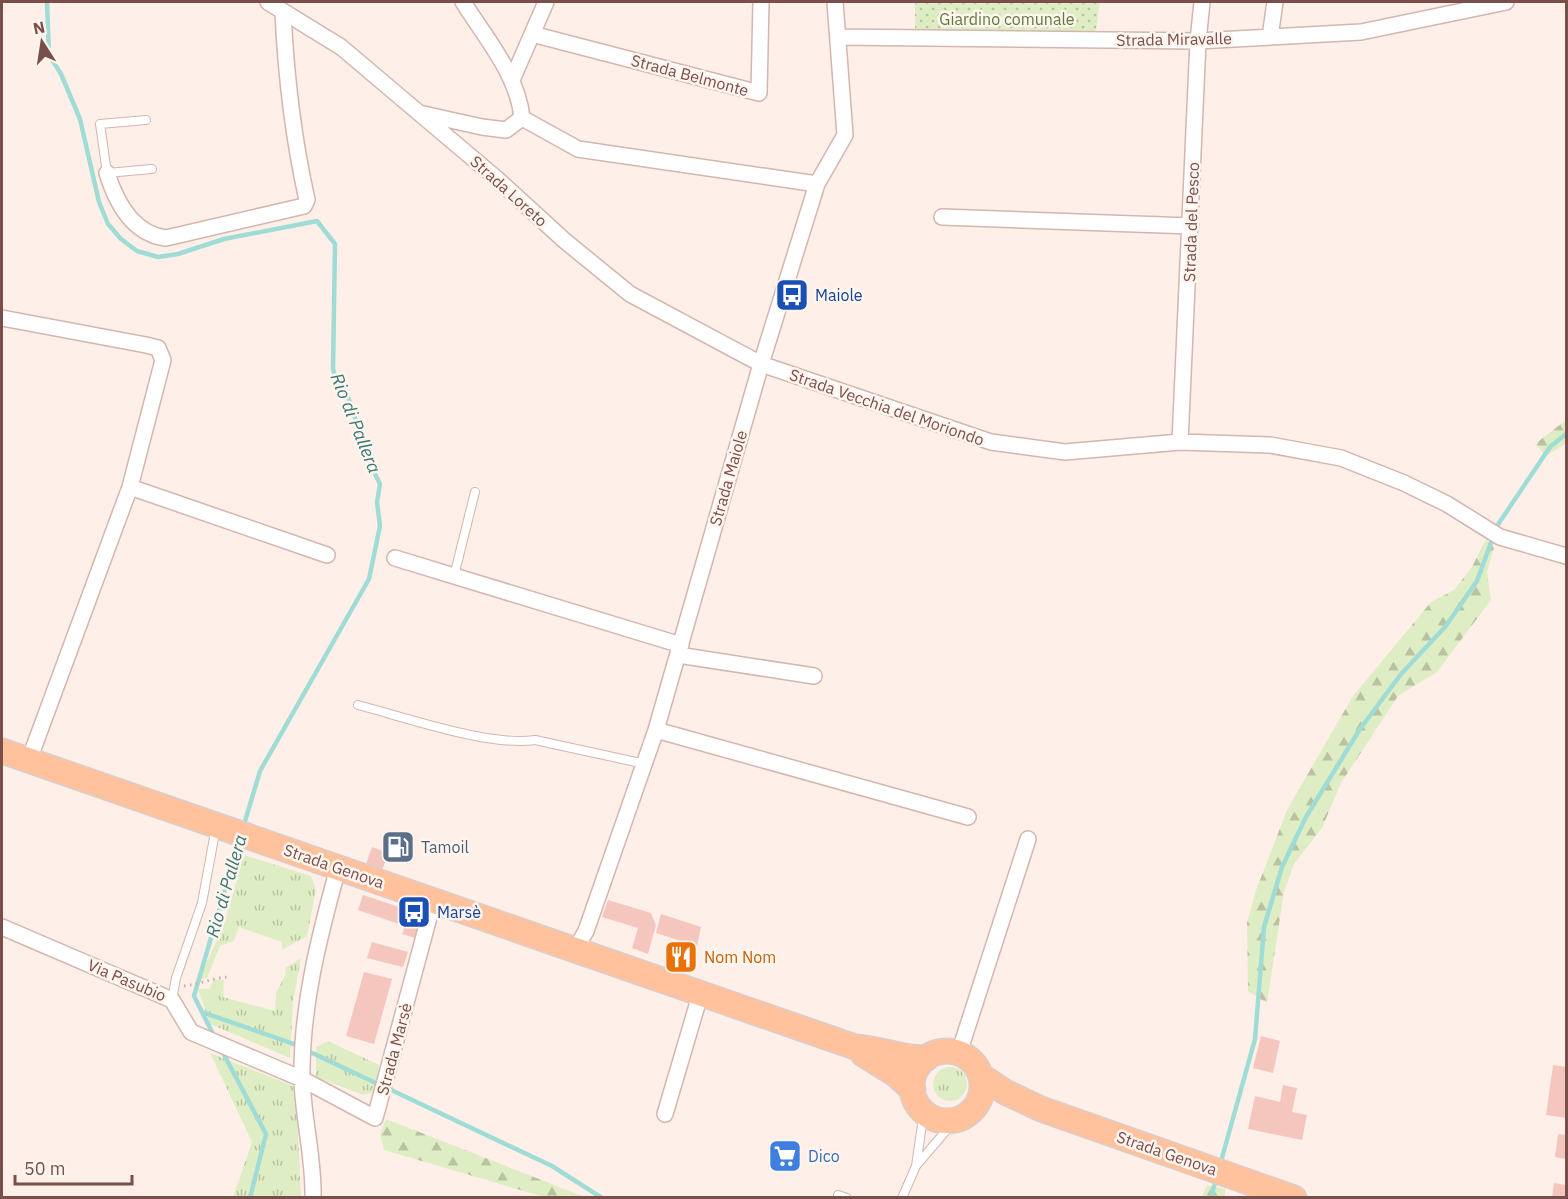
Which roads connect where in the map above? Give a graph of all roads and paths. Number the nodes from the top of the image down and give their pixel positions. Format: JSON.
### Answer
{"nodes":[{"id":1,"x":268,"y":2,"type":"edge"},
{"id":2,"x":463,"y":2,"type":"edge"},
{"id":3,"x":546,"y":2,"type":"edge"},
{"id":4,"x":761,"y":2,"type":"edge"},
{"id":5,"x":835,"y":2,"type":"edge"},
{"id":6,"x":1202,"y":2,"type":"edge"},
{"id":7,"x":1275,"y":2,"type":"edge"},
{"id":8,"x":1506,"y":2,"type":"edge"},
{"id":9,"x":1486,"y":4,"type":"edge"},
{"id":10,"x":283,"y":13,"type":"junction"},
{"id":11,"x":532,"y":34,"type":"junction"},
{"id":12,"x":838,"y":37,"type":"junction"},
{"id":13,"x":1270,"y":37,"type":"junction"},
{"id":14,"x":1198,"y":41,"type":"junction"},
{"id":15,"x":512,"y":80,"type":"junction"},
{"id":16,"x":417,"y":112,"type":"junction"},
{"id":17,"x":522,"y":118,"type":"junction"},
{"id":18,"x":146,"y":120,"type":"dead end"},
{"id":19,"x":152,"y":169,"type":"dead end"},
{"id":20,"x":107,"y":173,"type":"junction"},
{"id":21,"x":817,"y":184,"type":"junction"},
{"id":22,"x":942,"y":217,"type":"dead end"},
{"id":23,"x":1191,"y":226,"type":"junction"},
{"id":24,"x":2,"y":318,"type":"edge"},
{"id":25,"x":761,"y":364,"type":"junction"},
{"id":26,"x":1180,"y":442,"type":"junction"},
{"id":27,"x":130,"y":488,"type":"junction"},
{"id":28,"x":475,"y":492,"type":"dead end"},
{"id":29,"x":327,"y":555,"type":"dead end"},
{"id":30,"x":1566,"y":556,"type":"edge"},
{"id":31,"x":395,"y":558,"type":"dead end"},
{"id":32,"x":454,"y":576,"type":"junction"},
{"id":33,"x":679,"y":650,"type":"junction"},
{"id":34,"x":814,"y":676,"type":"dead end"},
{"id":35,"x":358,"y":705,"type":"dead end"},
{"id":36,"x":656,"y":730,"type":"junction"},
{"id":37,"x":2,"y":751,"type":"edge"},
{"id":38,"x":28,"y":760,"type":"junction"},
{"id":39,"x":645,"y":764,"type":"junction"},
{"id":40,"x":968,"y":817,"type":"dead end"},
{"id":41,"x":221,"y":827,"type":"junction"},
{"id":42,"x":1028,"y":839,"type":"dead end"},
{"id":43,"x":338,"y":868,"type":"junction"},
{"id":44,"x":434,"y":899,"type":"junction"},
{"id":45,"x":2,"y":927,"type":"edge"},
{"id":46,"x":575,"y":950,"type":"junction"},
{"id":47,"x":231,"y":977,"type":"dead end"},
{"id":48,"x":183,"y":986,"type":"dead end"},
{"id":49,"x":700,"y":992,"type":"junction"},
{"id":50,"x":172,"y":1000,"type":"junction"},
{"id":51,"x":855,"y":1047,"type":"junction"},
{"id":52,"x":959,"y":1053,"type":"junction"},
{"id":53,"x":927,"y":1058,"type":"junction"},
{"id":54,"x":302,"y":1072,"type":"junction"},
{"id":55,"x":981,"y":1076,"type":"junction"},
{"id":56,"x":918,"y":1100,"type":"junction"},
{"id":57,"x":1041,"y":1109,"type":"junction"},
{"id":58,"x":665,"y":1114,"type":"dead end"},
{"id":59,"x":964,"y":1114,"type":"junction"},
{"id":60,"x":916,"y":1166,"type":"junction"},
{"id":61,"x":838,"y":1195,"type":"dead end"},
{"id":62,"x":313,"y":1197,"type":"edge"},
{"id":63,"x":847,"y":1197,"type":"edge"},
{"id":64,"x":902,"y":1197,"type":"edge"},
{"id":65,"x":1294,"y":1197,"type":"edge"}],
"edges":[{"from":1,"to":10,"type":"street","name":"Strada Loreto"},
{"from":2,"to":15,"type":"street"},
{"from":3,"to":11,"type":"street"},
{"from":4,"to":11,"type":"street","name":"Strada Belmonte"},
{"from":5,"to":12,"type":"street","name":"Strada Maiole"},
{"from":6,"to":14,"type":"street","name":"Strada del Pesco"},
{"from":7,"to":13,"type":"street"},
{"from":8,"to":9,"type":"street","name":"Strada Miravalle"},
{"from":9,"to":13,"type":"street","name":"Strada Miravalle"},
{"from":10,"to":16,"type":"street","name":"Strada Loreto"},
{"from":10,"to":20,"type":"street"},
{"from":11,"to":15,"type":"street"},
{"from":12,"to":14,"type":"street","name":"Strada Miravalle"},
{"from":12,"to":21,"type":"street","name":"Strada Maiole"},
{"from":13,"to":14,"type":"street","name":"Strada Miravalle"},
{"from":14,"to":23,"type":"street","name":"Strada del Pesco"},
{"from":15,"to":17,"type":"street"},
{"from":16,"to":17,"type":"street"},
{"from":16,"to":25,"type":"street","name":"Strada Loreto"},
{"from":17,"to":21,"type":"street"},
{"from":18,"to":20,"type":"lane"},
{"from":19,"to":20,"type":"lane"},
{"from":21,"to":25,"type":"street","name":"Strada Maiole"},
{"from":22,"to":23,"type":"street"},
{"from":23,"to":26,"type":"street","name":"Strada del Pesco"},
{"from":24,"to":27,"type":"street"},
{"from":25,"to":26,"type":"street","name":"Strada Vecchia del Moriondo"},
{"from":25,"to":33,"type":"street","name":"Strada Maiole"},
{"from":26,"to":30,"type":"street","name":"Strada Vecchia del Moriondo"},
{"from":27,"to":29,"type":"street"},
{"from":27,"to":38,"type":"street"},
{"from":28,"to":32,"type":"lane"},
{"from":31,"to":32,"type":"street"},
{"from":32,"to":33,"type":"street"},
{"from":33,"to":34,"type":"street"},
{"from":33,"to":36,"type":"street","name":"Strada Maiole"},
{"from":35,"to":39,"type":"lane"},
{"from":36,"to":39,"type":"street","name":"Strada Maiole"},
{"from":36,"to":40,"type":"street"},
{"from":37,"to":38,"type":"main road","name":"Strada Genova"},
{"from":38,"to":41,"type":"main road","name":"Strada Genova"},
{"from":39,"to":46,"type":"street","name":"Strada Maiole"},
{"from":41,"to":43,"type":"main road","name":"Strada Genova"},
{"from":41,"to":50,"type":"lane"},
{"from":42,"to":52,"type":"street"},
{"from":43,"to":44,"type":"main road","name":"Strada Genova"},
{"from":43,"to":54,"type":"street"},
{"from":44,"to":46,"type":"main road","name":"Strada Genova"},
{"from":44,"to":54,"type":"street","name":"Strada Marsè"},
{"from":45,"to":50,"type":"street","name":"Via Pasubio"},
{"from":46,"to":49,"type":"main road","name":"Strada Genova"},
{"from":47,"to":48,"type":"path"},
{"from":49,"to":51,"type":"main road","name":"Strada Genova"},
{"from":49,"to":58,"type":"street"},
{"from":50,"to":54,"type":"street","name":"Via Pasubio"},
{"from":51,"to":53,"type":"main road","name":"Strada Genova"},
{"from":51,"to":56,"type":"main road","name":"Strada Genova"},
{"from":52,"to":53,"type":"main road","name":"Strada Genova"},
{"from":52,"to":55,"type":"main road","name":"Strada Genova"},
{"from":53,"to":56,"type":"main road"},
{"from":54,"to":62,"type":"street"},
{"from":55,"to":57,"type":"main road","name":"Strada Genova"},
{"from":55,"to":59,"type":"main road"},
{"from":56,"to":59,"type":"main road","name":"Strada Genova"},
{"from":56,"to":60,"type":"lane"},
{"from":57,"to":59,"type":"main road","name":"Strada Genova"},
{"from":57,"to":65,"type":"main road","name":"Strada Genova"},
{"from":59,"to":60,"type":"lane"},
{"from":60,"to":64,"type":"lane"},
{"from":61,"to":63,"type":"lane"}]}
